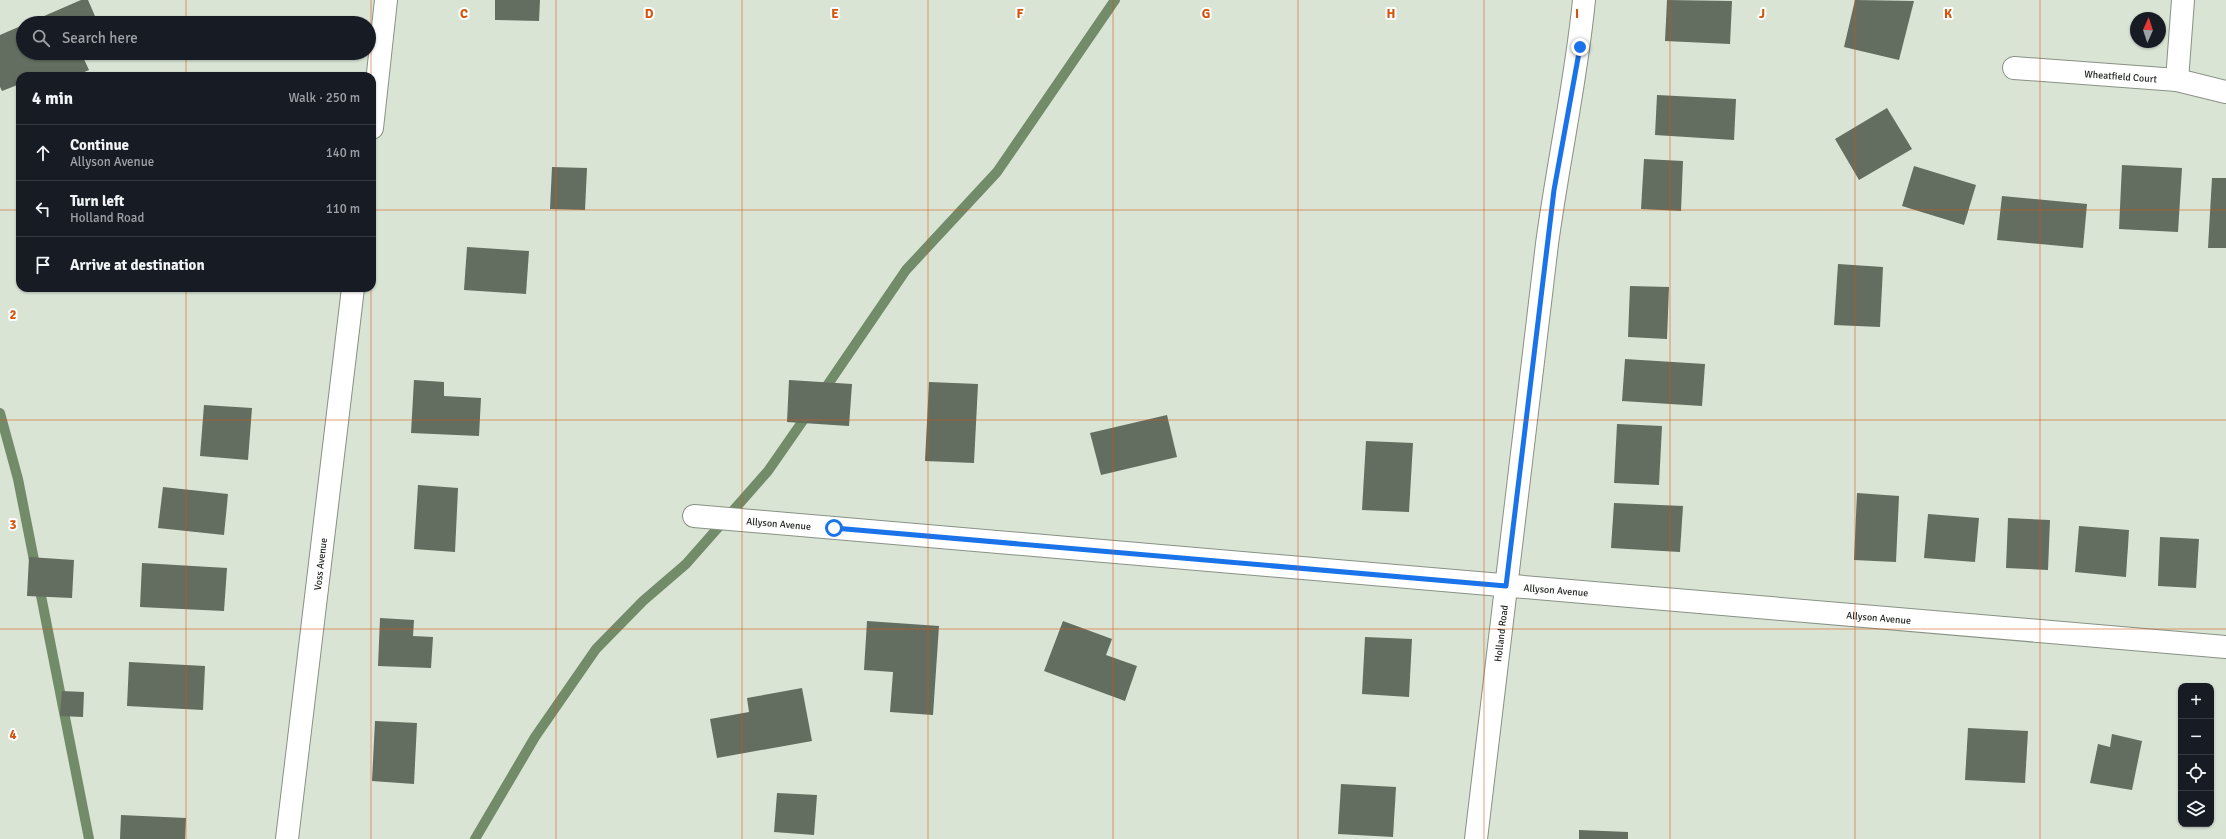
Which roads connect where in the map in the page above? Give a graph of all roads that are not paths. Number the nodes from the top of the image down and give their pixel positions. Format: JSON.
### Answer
{"nodes":[{"id":1,"x":386,"y":0,"type":"edge"},
{"id":2,"x":1584,"y":0,"type":"edge"},
{"id":3,"x":2183,"y":0,"type":"edge"},
{"id":4,"x":2014,"y":68,"type":"dead end"},
{"id":5,"x":2177,"y":80,"type":"junction"},
{"id":6,"x":376,"y":91,"type":"edge"},
{"id":7,"x":2226,"y":92,"type":"edge"},
{"id":8,"x":353,"y":292,"type":"edge"},
{"id":9,"x":694,"y":516,"type":"dead end"},
{"id":10,"x":1506,"y":586,"type":"junction"},
{"id":11,"x":2226,"y":647,"type":"edge"},
{"id":12,"x":287,"y":839,"type":"edge"},
{"id":13,"x":1476,"y":839,"type":"edge"}],
"edges":[{"from":1,"to":6,"type":"street"},
{"from":2,"to":10,"type":"street","name":"Holland Road"},
{"from":3,"to":5,"type":"street"},
{"from":4,"to":5,"type":"street","name":"Wheatfield Court"},
{"from":5,"to":7,"type":"street","name":"Wheatfield Court"},
{"from":8,"to":12,"type":"street","name":"Voss Avenue"},
{"from":9,"to":10,"type":"street","name":"Allyson Avenue"},
{"from":10,"to":11,"type":"street","name":"Allyson Avenue"},
{"from":10,"to":13,"type":"street","name":"Holland Road"}]}
